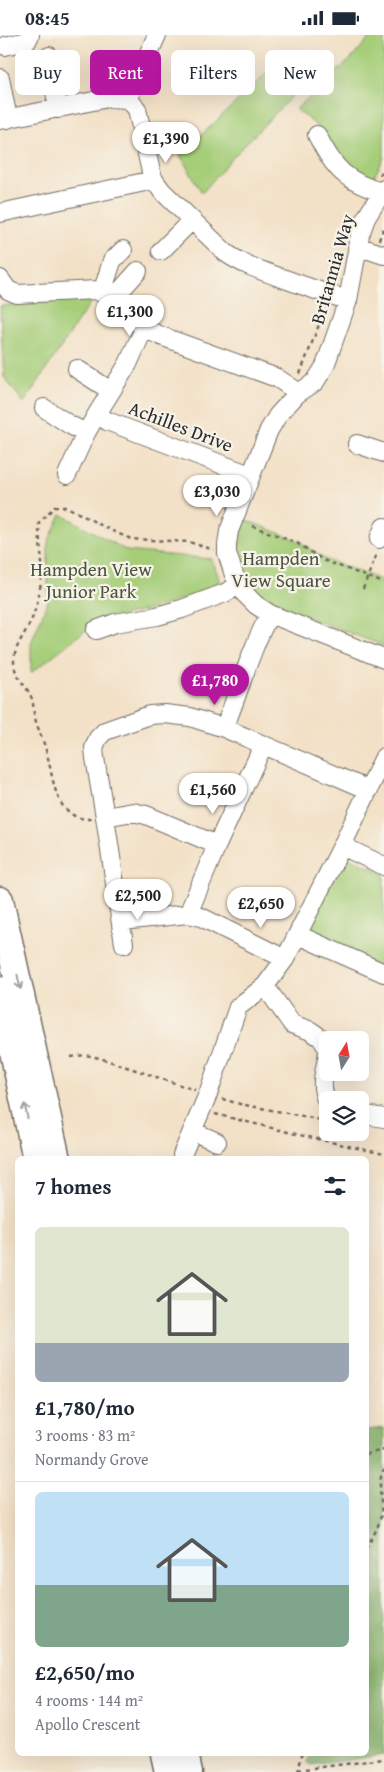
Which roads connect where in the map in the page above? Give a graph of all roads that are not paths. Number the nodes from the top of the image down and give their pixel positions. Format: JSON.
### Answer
{"nodes":[{"id":1,"x":30,"y":35,"type":"edge"},
{"id":2,"x":157,"y":35,"type":"edge"},
{"id":3,"x":4,"y":46,"type":"dead end"},
{"id":4,"x":0,"y":78,"type":"edge"},
{"id":5,"x":56,"y":95,"type":"edge"},
{"id":6,"x":128,"y":99,"type":"junction"},
{"id":7,"x":58,"y":109,"type":"junction"},
{"id":8,"x":4,"y":119,"type":"edge"},
{"id":9,"x":317,"y":135,"type":"dead end"},
{"id":10,"x":154,"y":180,"type":"junction"},
{"id":11,"x":383,"y":192,"type":"edge"},
{"id":12,"x":0,"y":213,"type":"edge"},
{"id":13,"x":192,"y":220,"type":"junction"},
{"id":14,"x":357,"y":246,"type":"junction"},
{"id":15,"x":123,"y":250,"type":"dead end"},
{"id":16,"x":161,"y":251,"type":"dead end"},
{"id":17,"x":384,"y":255,"type":"edge"},
{"id":18,"x":138,"y":271,"type":"dead end"},
{"id":19,"x":0,"y":279,"type":"edge"},
{"id":20,"x":107,"y":296,"type":"junction"},
{"id":21,"x":348,"y":300,"type":"junction"},
{"id":22,"x":144,"y":328,"type":"junction"},
{"id":23,"x":77,"y":369,"type":"dead end"},
{"id":24,"x":111,"y":391,"type":"junction"},
{"id":25,"x":294,"y":391,"type":"junction"},
{"id":26,"x":44,"y":408,"type":"dead end"},
{"id":27,"x":97,"y":415,"type":"junction"},
{"id":28,"x":86,"y":433,"type":"junction"},
{"id":29,"x":357,"y":444,"type":"dead end"},
{"id":30,"x":384,"y":453,"type":"edge"},
{"id":31,"x":67,"y":475,"type":"dead end"},
{"id":32,"x":250,"y":475,"type":"junction"},
{"id":33,"x":239,"y":585,"type":"junction"},
{"id":34,"x":270,"y":614,"type":"junction"},
{"id":35,"x":96,"y":631,"type":"dead end"},
{"id":36,"x":384,"y":659,"type":"edge"},
{"id":37,"x":224,"y":727,"type":"junction"},
{"id":38,"x":263,"y":746,"type":"junction"},
{"id":39,"x":384,"y":757,"type":"edge"},
{"id":40,"x":369,"y":790,"type":"junction"},
{"id":41,"x":106,"y":817,"type":"junction"},
{"id":42,"x":217,"y":845,"type":"junction"},
{"id":43,"x":342,"y":846,"type":"junction"},
{"id":44,"x":384,"y":867,"type":"edge"},
{"id":45,"x":0,"y":900,"type":"edge"},
{"id":46,"x":188,"y":914,"type":"junction"},
{"id":47,"x":122,"y":921,"type":"junction"},
{"id":48,"x":298,"y":935,"type":"junction"},
{"id":49,"x":124,"y":944,"type":"dead end"},
{"id":50,"x":285,"y":959,"type":"junction"},
{"id":51,"x":384,"y":973,"type":"edge"},
{"id":52,"x":265,"y":986,"type":"junction"},
{"id":53,"x":0,"y":990,"type":"edge"},
{"id":54,"x":319,"y":1037,"type":"edge"},
{"id":55,"x":369,"y":1116,"type":"edge"},
{"id":56,"x":384,"y":1118,"type":"edge"},
{"id":57,"x":192,"y":1131,"type":"junction"},
{"id":58,"x":217,"y":1142,"type":"dead end"},
{"id":59,"x":182,"y":1155,"type":"dead end"},
{"id":60,"x":35,"y":1156,"type":"edge"},
{"id":61,"x":56,"y":1156,"type":"edge"},
{"id":62,"x":157,"y":1756,"type":"edge"},
{"id":63,"x":164,"y":1756,"type":"edge"},
{"id":64,"x":185,"y":1756,"type":"edge"},
{"id":65,"x":161,"y":1772,"type":"edge"},
{"id":66,"x":168,"y":1772,"type":"edge"},
{"id":67,"x":189,"y":1772,"type":"edge"}],
"edges":[{"from":1,"to":3,"type":"street"},
{"from":2,"to":6,"type":"street"},
{"from":4,"to":8,"type":"street"},
{"from":5,"to":7,"type":"street"},
{"from":6,"to":7,"type":"street"},
{"from":6,"to":10,"type":"street"},
{"from":7,"to":8,"type":"street"},
{"from":9,"to":11,"type":"street"},
{"from":10,"to":12,"type":"street"},
{"from":10,"to":13,"type":"street"},
{"from":11,"to":14,"type":"street","name":"Britannia Way"},
{"from":13,"to":16,"type":"street"},
{"from":13,"to":21,"type":"street"},
{"from":14,"to":17,"type":"street"},
{"from":14,"to":21,"type":"street","name":"Britannia Way"},
{"from":15,"to":20,"type":"street"},
{"from":18,"to":20,"type":"street"},
{"from":19,"to":20,"type":"street"},
{"from":20,"to":22,"type":"street"},
{"from":21,"to":25,"type":"street","name":"Britannia Way"},
{"from":22,"to":24,"type":"street","name":"Achilles Drive"},
{"from":22,"to":25,"type":"street"},
{"from":23,"to":24,"type":"street"},
{"from":24,"to":27,"type":"street","name":"Achilles Drive"},
{"from":25,"to":32,"type":"street","name":"Britannia Way"},
{"from":26,"to":28,"type":"street"},
{"from":27,"to":28,"type":"street","name":"Achilles Drive"},
{"from":27,"to":32,"type":"street","name":"Achilles Drive"},
{"from":28,"to":31,"type":"street","name":"Achilles Drive"},
{"from":29,"to":30,"type":"street"},
{"from":32,"to":33,"type":"street","name":"Britannia Way"},
{"from":33,"to":34,"type":"street","name":"Britannia Way"},
{"from":33,"to":35,"type":"street"},
{"from":34,"to":36,"type":"street","name":"Britannia Way"},
{"from":34,"to":37,"type":"street"},
{"from":37,"to":38,"type":"street"},
{"from":37,"to":41,"type":"street"},
{"from":38,"to":40,"type":"street"},
{"from":38,"to":42,"type":"street"},
{"from":39,"to":40,"type":"street"},
{"from":40,"to":43,"type":"street"},
{"from":41,"to":42,"type":"street"},
{"from":41,"to":47,"type":"street"},
{"from":42,"to":46,"type":"street"},
{"from":43,"to":44,"type":"street"},
{"from":43,"to":48,"type":"street"},
{"from":45,"to":61,"type":"highway","one_way":true},
{"from":46,"to":47,"type":"street"},
{"from":46,"to":50,"type":"street"},
{"from":47,"to":49,"type":"street"},
{"from":48,"to":50,"type":"street"},
{"from":48,"to":51,"type":"street"},
{"from":50,"to":52,"type":"street"},
{"from":52,"to":54,"type":"street"},
{"from":52,"to":57,"type":"street"},
{"from":60,"to":53,"type":"highway","one_way":true},
{"from":55,"to":56,"type":"street"},
{"from":57,"to":58,"type":"street"},
{"from":57,"to":59,"type":"street"},
{"from":62,"to":65,"type":"street"},
{"from":63,"to":66,"type":"highway"},
{"from":64,"to":67,"type":"highway"}]}
